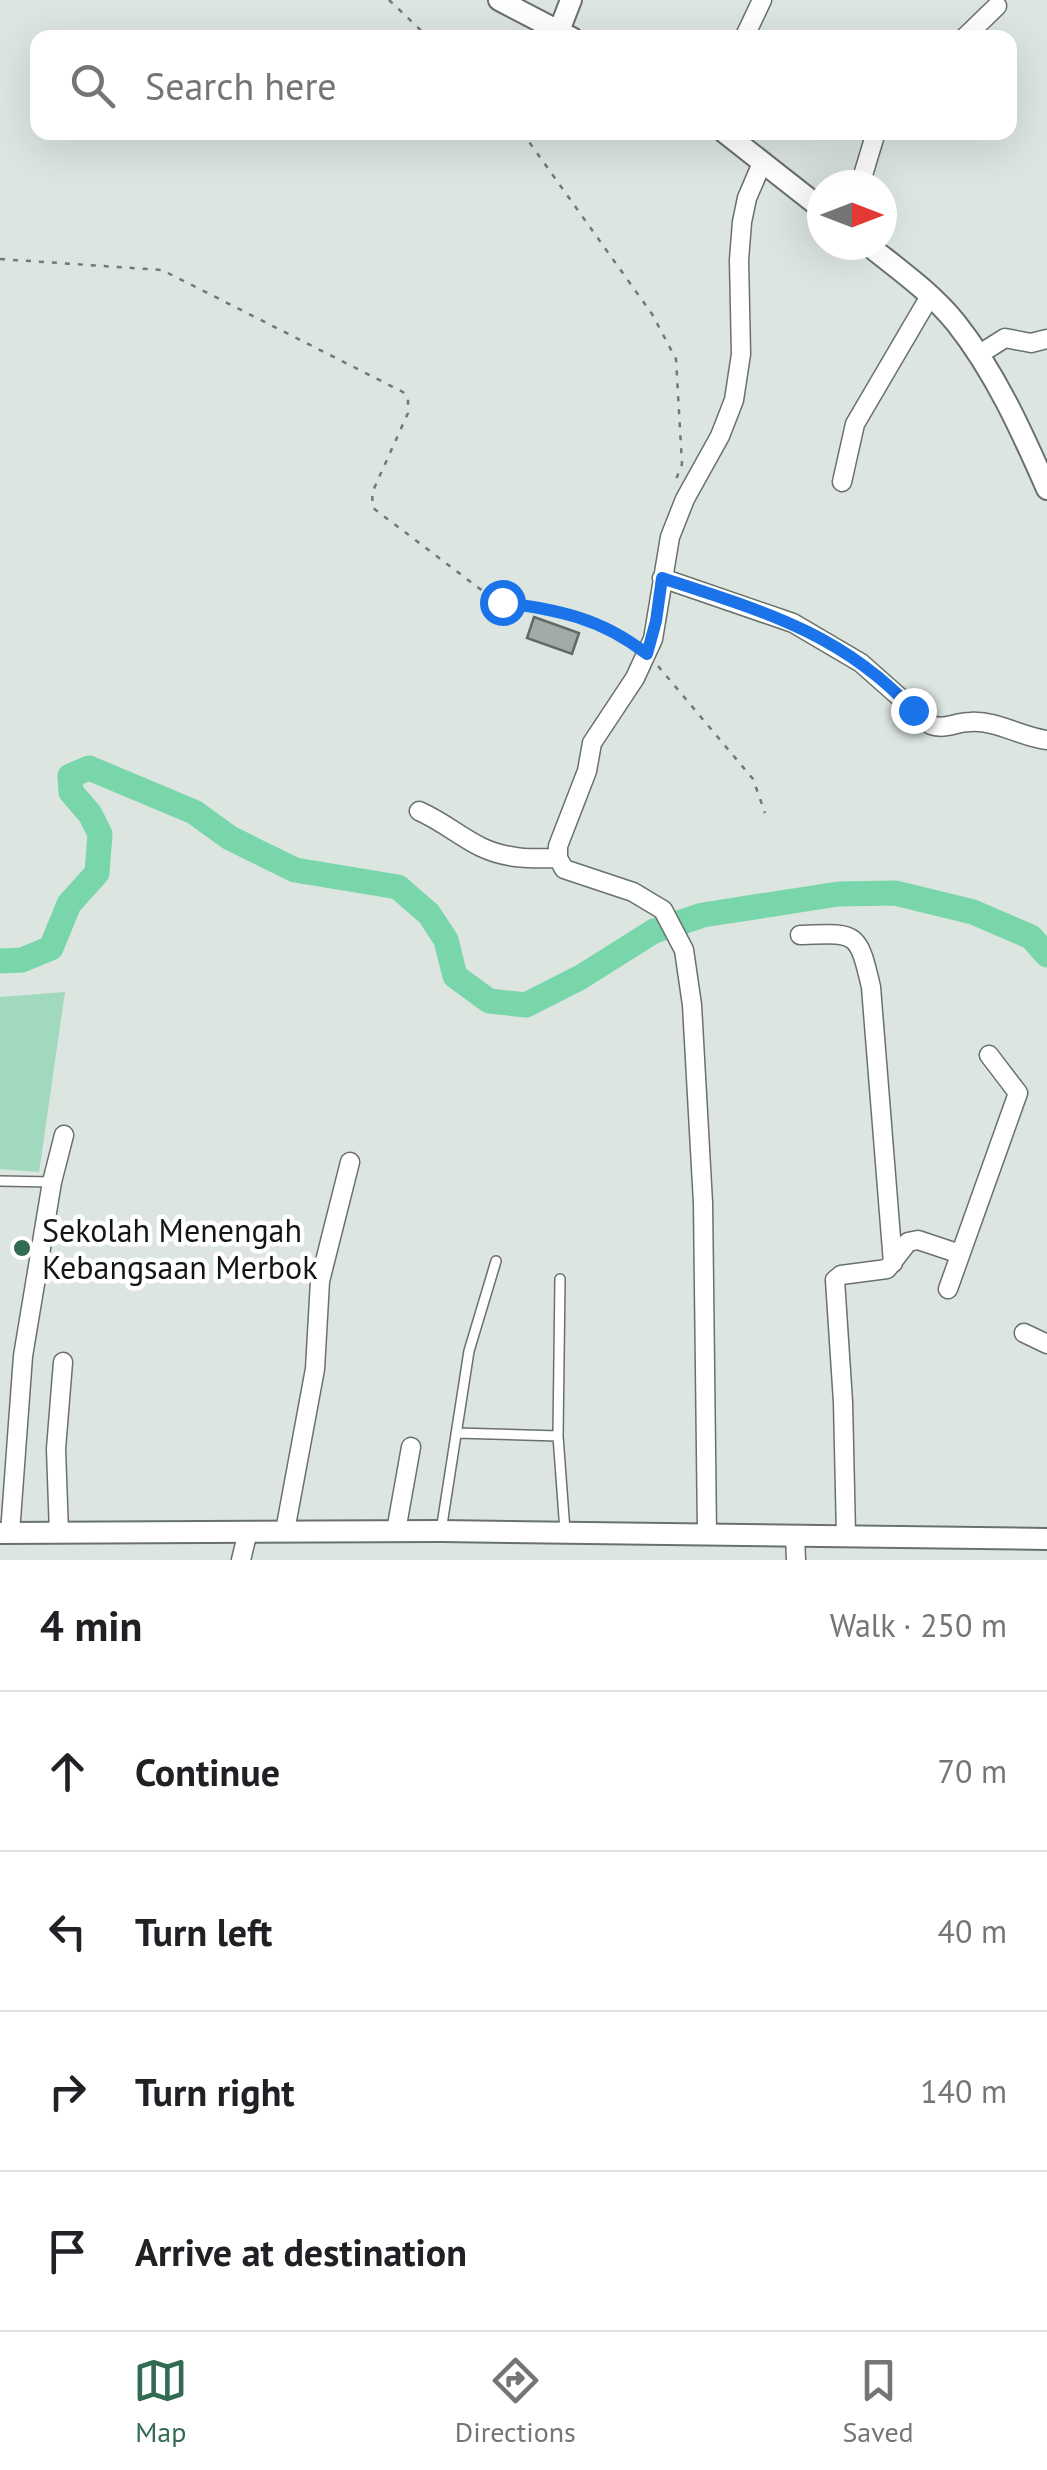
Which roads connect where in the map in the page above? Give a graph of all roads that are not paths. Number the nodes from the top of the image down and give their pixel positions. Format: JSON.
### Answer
{"nodes":[{"id":1,"x":499,"y":0,"type":"edge"},
{"id":2,"x":571,"y":0,"type":"edge"},
{"id":3,"x":762,"y":0,"type":"edge"},
{"id":4,"x":997,"y":6,"type":"dead end"},
{"id":5,"x":558,"y":30,"type":"edge"},
{"id":6,"x":567,"y":30,"type":"edge"},
{"id":7,"x":748,"y":30,"type":"edge"},
{"id":8,"x":972,"y":30,"type":"edge"},
{"id":9,"x":734,"y":140,"type":"edge"},
{"id":10,"x":874,"y":140,"type":"edge"},
{"id":11,"x":762,"y":163,"type":"junction"},
{"id":12,"x":865,"y":170,"type":"edge"},
{"id":13,"x":807,"y":198,"type":"edge"},
{"id":14,"x":886,"y":260,"type":"edge"},
{"id":15,"x":930,"y":296,"type":"junction"},
{"id":16,"x":1047,"y":340,"type":"edge"},
{"id":17,"x":978,"y":355,"type":"junction"},
{"id":18,"x":1044,"y":475,"type":"edge"},
{"id":19,"x":842,"y":482,"type":"dead end"},
{"id":20,"x":662,"y":578,"type":"junction"},
{"id":21,"x":1047,"y":740,"type":"edge"},
{"id":22,"x":419,"y":812,"type":"dead end"},
{"id":23,"x":558,"y":858,"type":"junction"},
{"id":24,"x":800,"y":935,"type":"dead end"},
{"id":25,"x":990,"y":1055,"type":"dead end"},
{"id":26,"x":64,"y":1135,"type":"dead end"},
{"id":27,"x":350,"y":1162,"type":"dead end"},
{"id":28,"x":0,"y":1181,"type":"edge"},
{"id":29,"x":52,"y":1182,"type":"junction"},
{"id":30,"x":960,"y":1254,"type":"junction"},
{"id":31,"x":496,"y":1261,"type":"dead end"},
{"id":32,"x":893,"y":1263,"type":"junction"},
{"id":33,"x":560,"y":1279,"type":"dead end"},
{"id":34,"x":948,"y":1289,"type":"dead end"},
{"id":35,"x":1024,"y":1333,"type":"dead end"},
{"id":36,"x":1047,"y":1344,"type":"edge"},
{"id":37,"x":64,"y":1362,"type":"dead end"},
{"id":38,"x":456,"y":1433,"type":"junction"},
{"id":39,"x":558,"y":1436,"type":"junction"},
{"id":40,"x":410,"y":1447,"type":"dead end"},
{"id":41,"x":286,"y":1530,"type":"junction"},
{"id":42,"x":248,"y":1531,"type":"junction"},
{"id":43,"x":396,"y":1531,"type":"junction"},
{"id":44,"x":441,"y":1531,"type":"junction"},
{"id":45,"x":565,"y":1532,"type":"junction"},
{"id":46,"x":5,"y":1533,"type":"edge"},
{"id":47,"x":60,"y":1533,"type":"junction"},
{"id":48,"x":706,"y":1534,"type":"junction"},
{"id":49,"x":794,"y":1534,"type":"junction"},
{"id":50,"x":846,"y":1535,"type":"junction"},
{"id":51,"x":1047,"y":1539,"type":"edge"},
{"id":52,"x":240,"y":1560,"type":"edge"},
{"id":53,"x":796,"y":1560,"type":"edge"}],
"edges":[{"from":1,"to":5,"type":"street"},
{"from":2,"to":6,"type":"street"},
{"from":3,"to":7,"type":"street"},
{"from":4,"to":8,"type":"street"},
{"from":9,"to":11,"type":"street"},
{"from":10,"to":12,"type":"street"},
{"from":11,"to":13,"type":"street"},
{"from":11,"to":20,"type":"street"},
{"from":14,"to":15,"type":"street"},
{"from":15,"to":17,"type":"street"},
{"from":15,"to":19,"type":"street"},
{"from":16,"to":17,"type":"street"},
{"from":17,"to":18,"type":"street"},
{"from":20,"to":21,"type":"street"},
{"from":20,"to":23,"type":"street"},
{"from":22,"to":23,"type":"street"},
{"from":23,"to":48,"type":"street"},
{"from":24,"to":32,"type":"street"},
{"from":25,"to":30,"type":"street"},
{"from":26,"to":29,"type":"street"},
{"from":27,"to":41,"type":"street"},
{"from":28,"to":29,"type":"lane"},
{"from":29,"to":46,"type":"street"},
{"from":30,"to":32,"type":"street"},
{"from":30,"to":34,"type":"street"},
{"from":31,"to":38,"type":"lane"},
{"from":32,"to":50,"type":"street"},
{"from":33,"to":39,"type":"lane"},
{"from":35,"to":36,"type":"street"},
{"from":37,"to":47,"type":"street"},
{"from":38,"to":39,"type":"lane"},
{"from":38,"to":44,"type":"lane"},
{"from":39,"to":45,"type":"lane"},
{"from":40,"to":43,"type":"street"},
{"from":41,"to":42,"type":"street"},
{"from":41,"to":43,"type":"street"},
{"from":42,"to":47,"type":"street"},
{"from":42,"to":52,"type":"street"},
{"from":43,"to":44,"type":"street"},
{"from":44,"to":45,"type":"street"},
{"from":45,"to":48,"type":"street"},
{"from":46,"to":47,"type":"street"},
{"from":48,"to":49,"type":"street"},
{"from":49,"to":50,"type":"street"},
{"from":49,"to":53,"type":"street"},
{"from":50,"to":51,"type":"street"}]}
